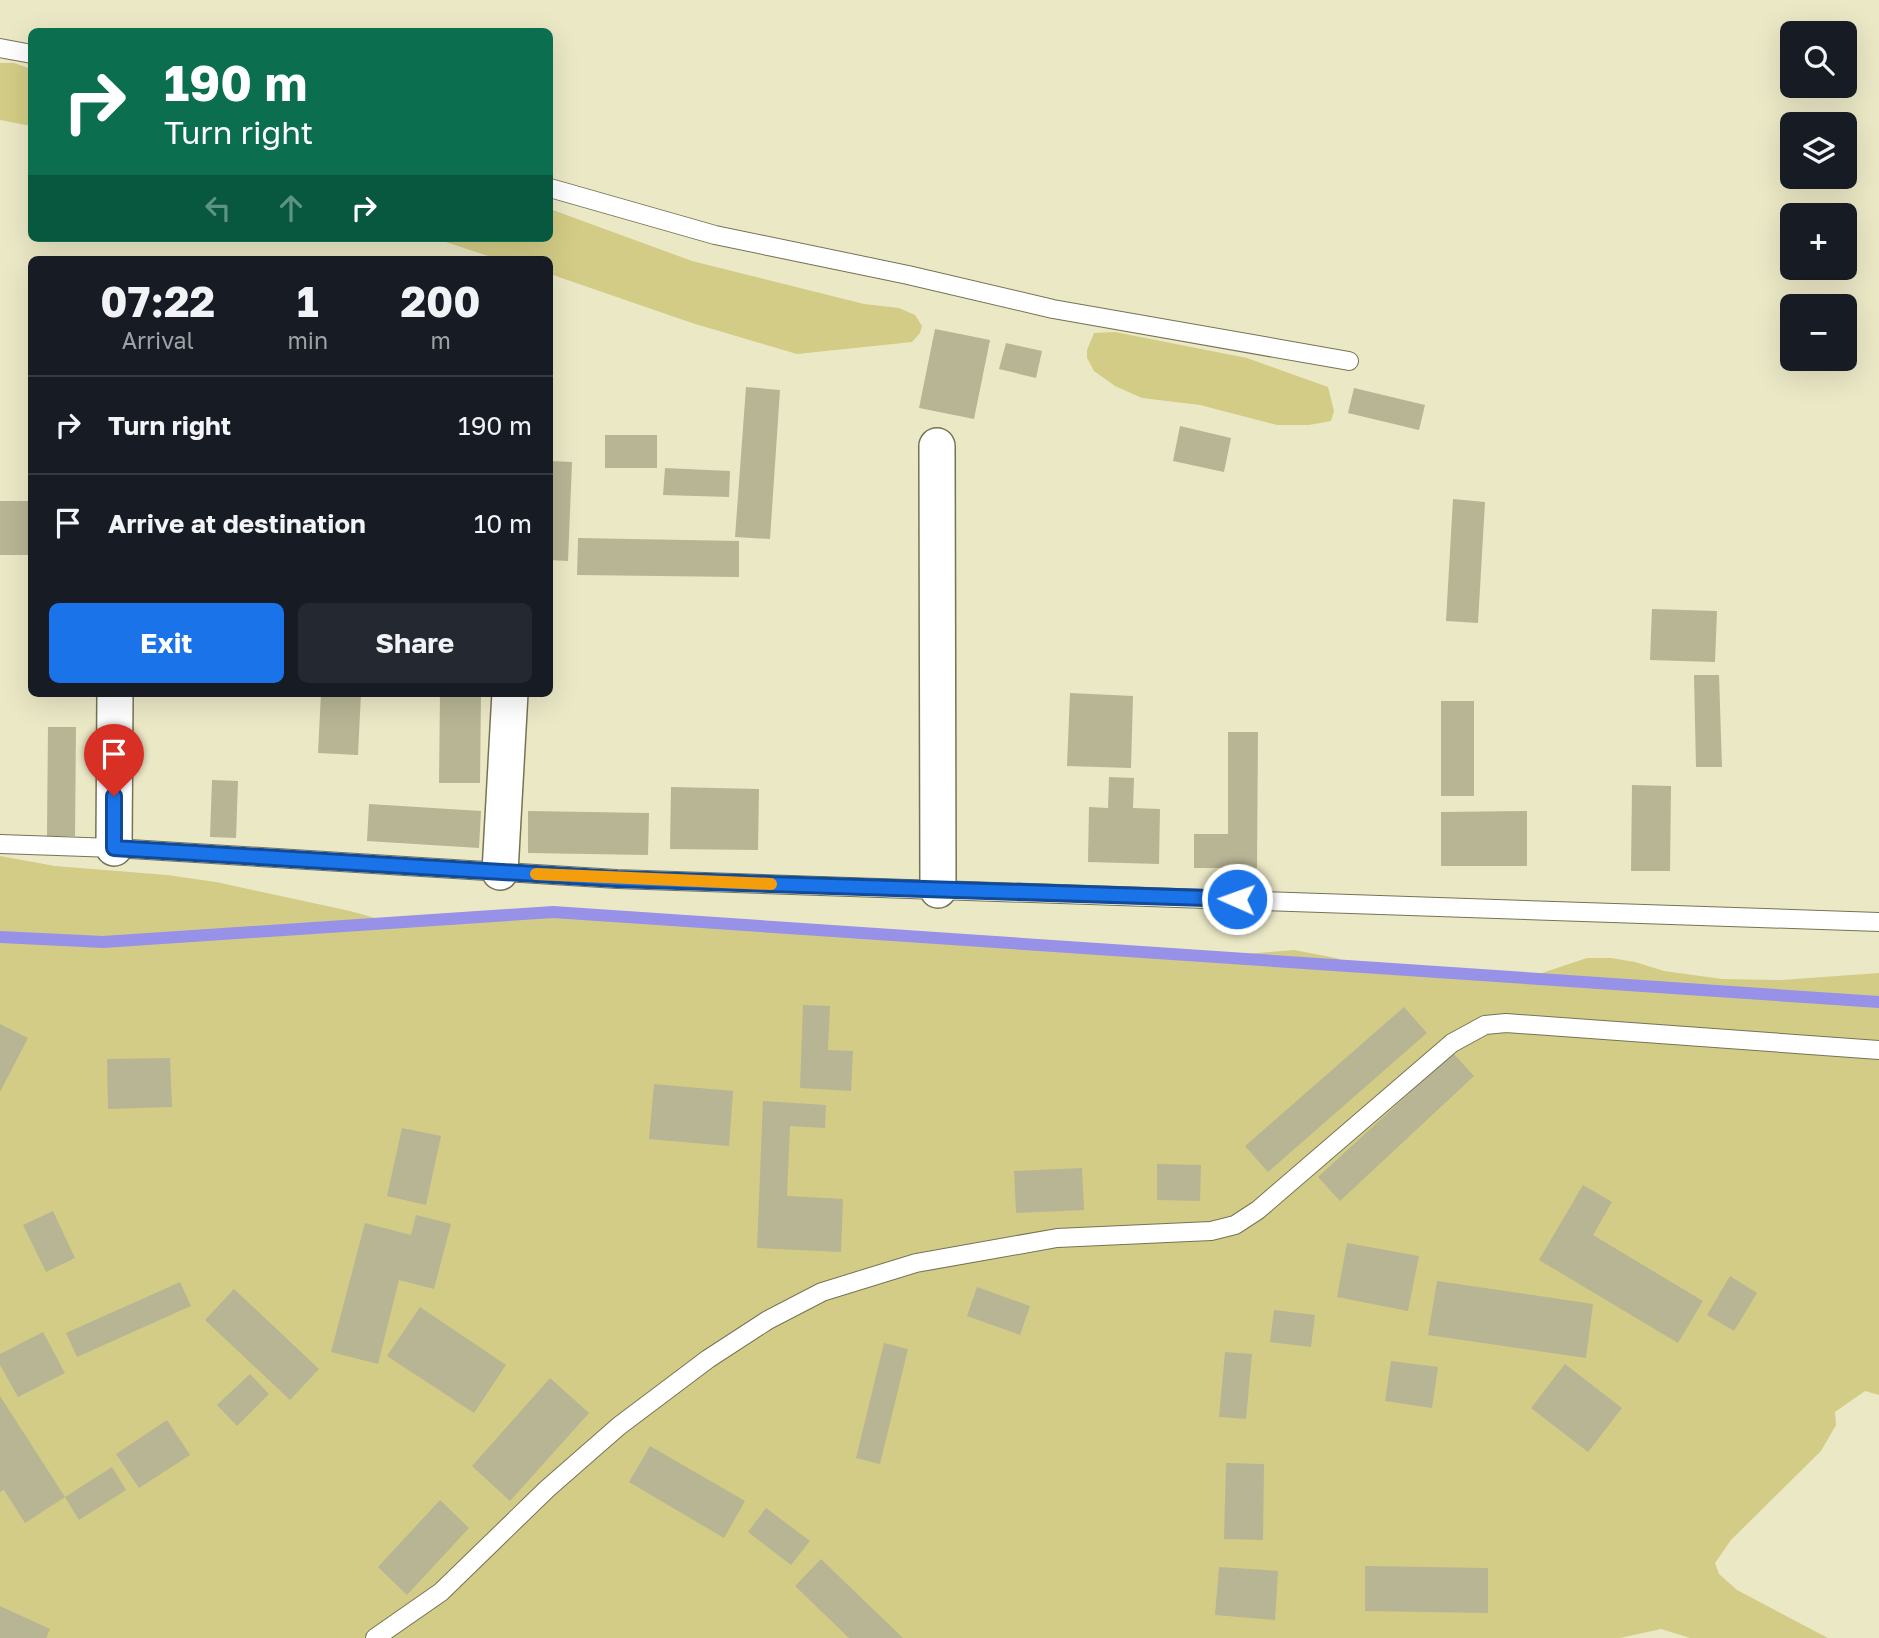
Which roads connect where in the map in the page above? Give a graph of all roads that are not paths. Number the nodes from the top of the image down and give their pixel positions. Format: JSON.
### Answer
{"nodes":[{"id":1,"x":0,"y":48,"type":"edge"},
{"id":2,"x":28,"y":53,"type":"edge"},
{"id":3,"x":553,"y":189,"type":"edge"},
{"id":4,"x":1349,"y":361,"type":"dead end"},
{"id":5,"x":937,"y":446,"type":"dead end"},
{"id":6,"x":115,"y":697,"type":"edge"},
{"id":7,"x":510,"y":697,"type":"edge"},
{"id":8,"x":0,"y":844,"type":"edge"},
{"id":9,"x":114,"y":848,"type":"junction"},
{"id":10,"x":500,"y":872,"type":"junction"},
{"id":11,"x":938,"y":890,"type":"junction"},
{"id":12,"x":1879,"y":922,"type":"edge"},
{"id":13,"x":1879,"y":1050,"type":"edge"},
{"id":14,"x":375,"y":1638,"type":"edge"}],
"edges":[{"from":1,"to":2,"type":"lane"},
{"from":3,"to":4,"type":"lane"},
{"from":5,"to":11,"type":"street"},
{"from":6,"to":9,"type":"street"},
{"from":7,"to":10,"type":"street"},
{"from":8,"to":9,"type":"lane"},
{"from":9,"to":10,"type":"lane"},
{"from":10,"to":11,"type":"lane"},
{"from":11,"to":12,"type":"lane"},
{"from":13,"to":14,"type":"lane"}]}
